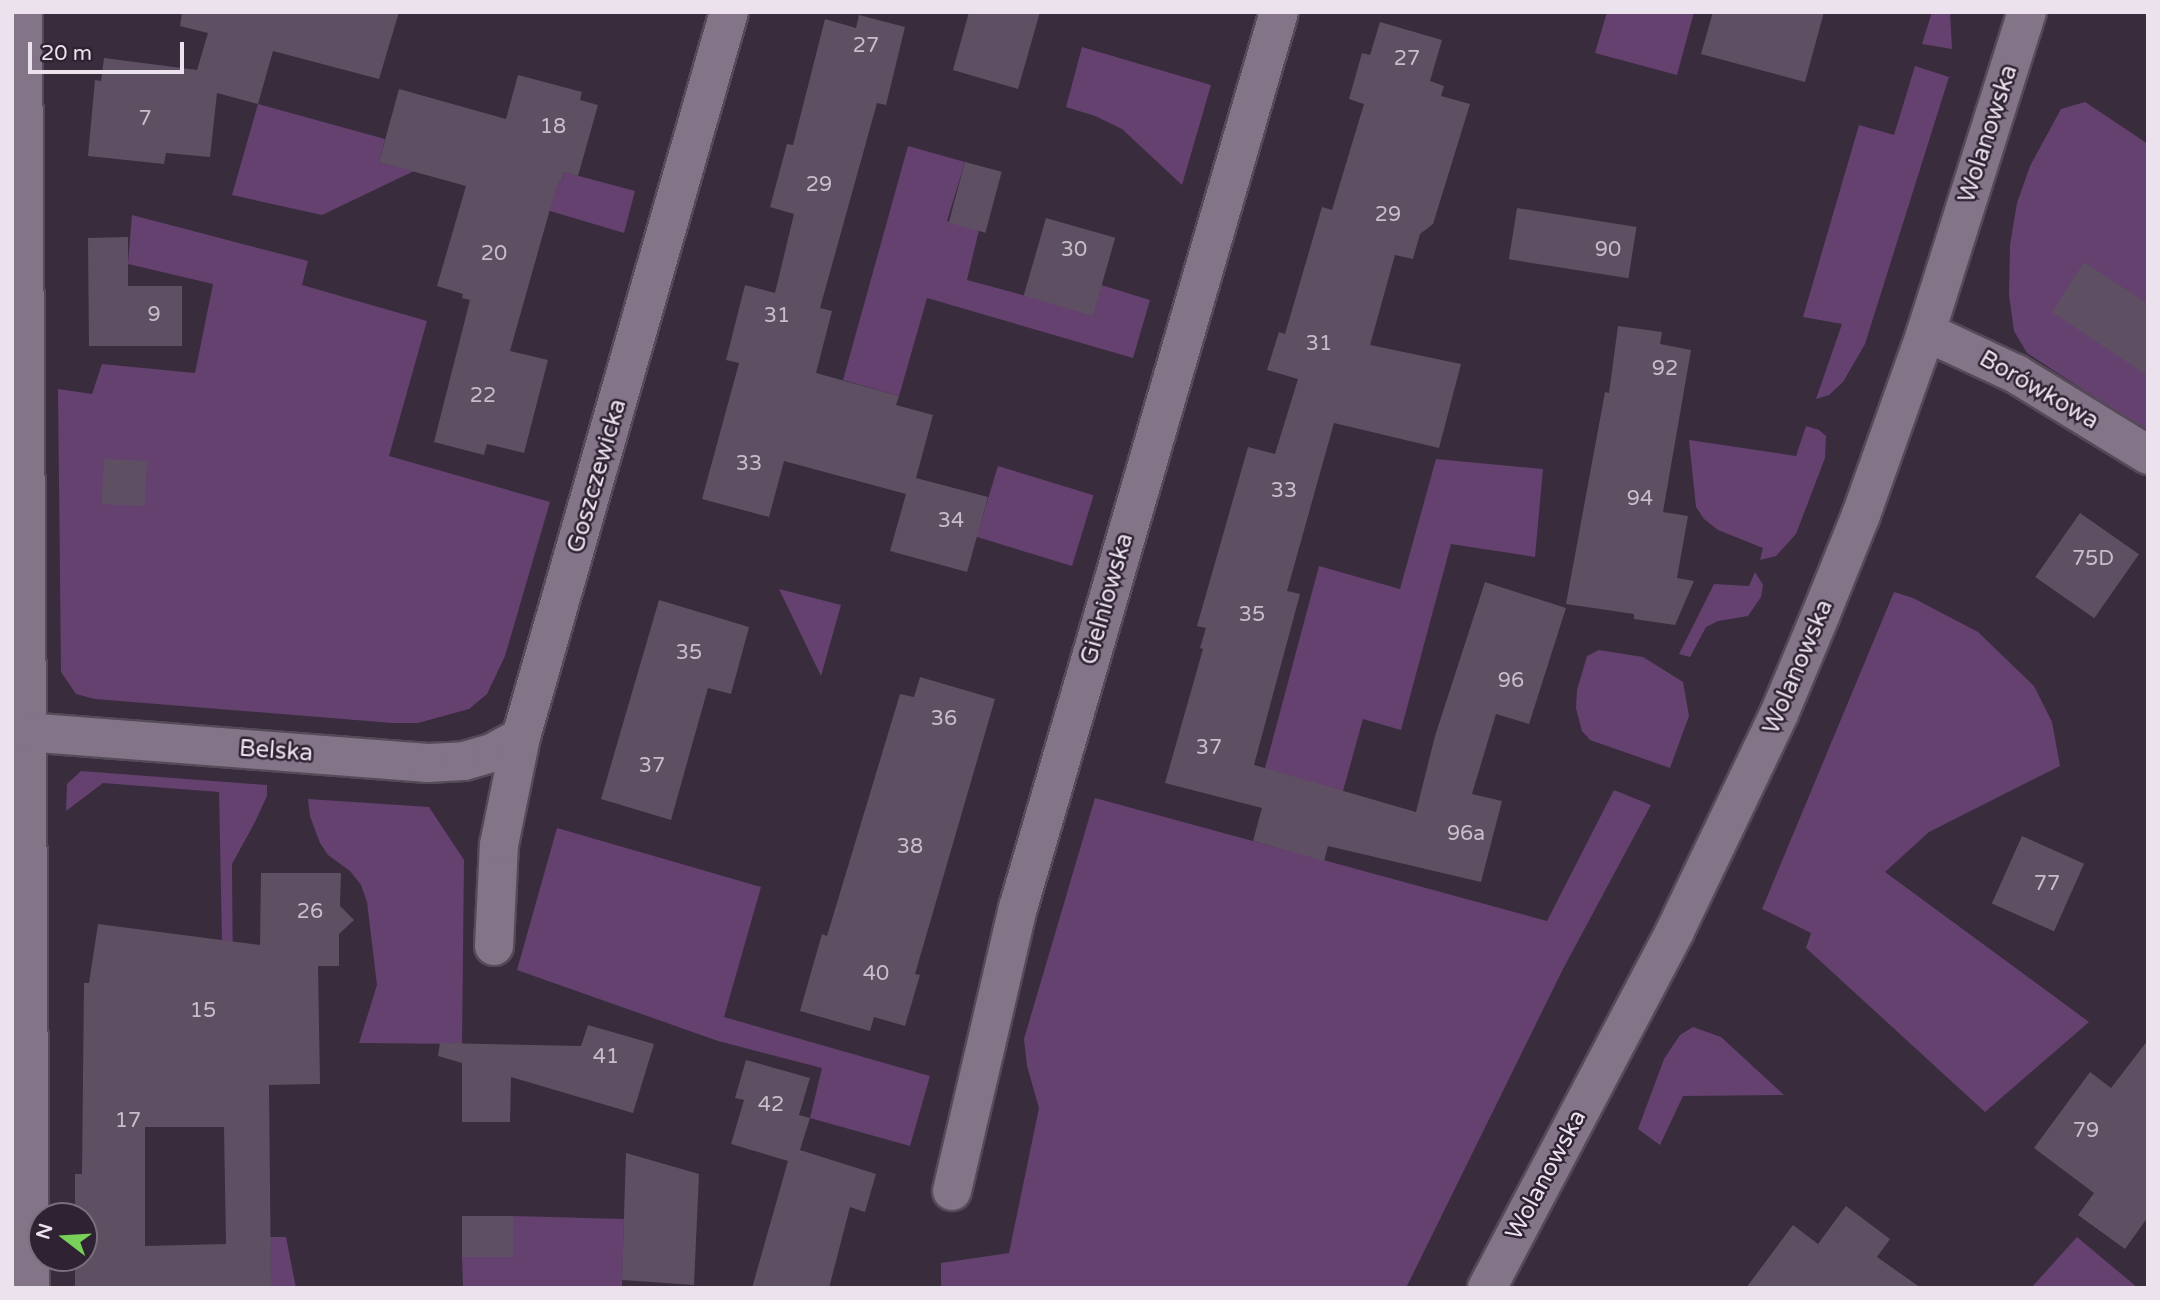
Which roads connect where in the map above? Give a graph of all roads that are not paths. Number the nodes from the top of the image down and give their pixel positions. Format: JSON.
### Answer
{"nodes":[{"id":1,"x":23,"y":12,"type":"edge"},
{"id":2,"x":729,"y":12,"type":"edge"},
{"id":3,"x":1279,"y":12,"type":"edge"},
{"id":4,"x":2026,"y":12,"type":"edge"},
{"id":5,"x":1926,"y":332,"type":"junction"},
{"id":6,"x":2148,"y":456,"type":"edge"},
{"id":7,"x":25,"y":732,"type":"junction"},
{"id":8,"x":521,"y":737,"type":"junction"},
{"id":9,"x":494,"y":946,"type":"dead end"},
{"id":10,"x":952,"y":1191,"type":"dead end"},
{"id":11,"x":30,"y":1288,"type":"edge"},
{"id":12,"x":1487,"y":1288,"type":"edge"}],
"edges":[{"from":1,"to":7,"type":"street"},
{"from":2,"to":8,"type":"street","name":"Goszczewicka"},
{"from":3,"to":10,"type":"street","name":"Gielniowska"},
{"from":4,"to":5,"type":"street","name":"Wolanowska"},
{"from":5,"to":6,"type":"street","name":"Borówkowa"},
{"from":5,"to":12,"type":"street","name":"Wolanowska"},
{"from":7,"to":8,"type":"street","name":"Belska"},
{"from":7,"to":11,"type":"street"},
{"from":8,"to":9,"type":"street","name":"Goszczewicka"}]}
